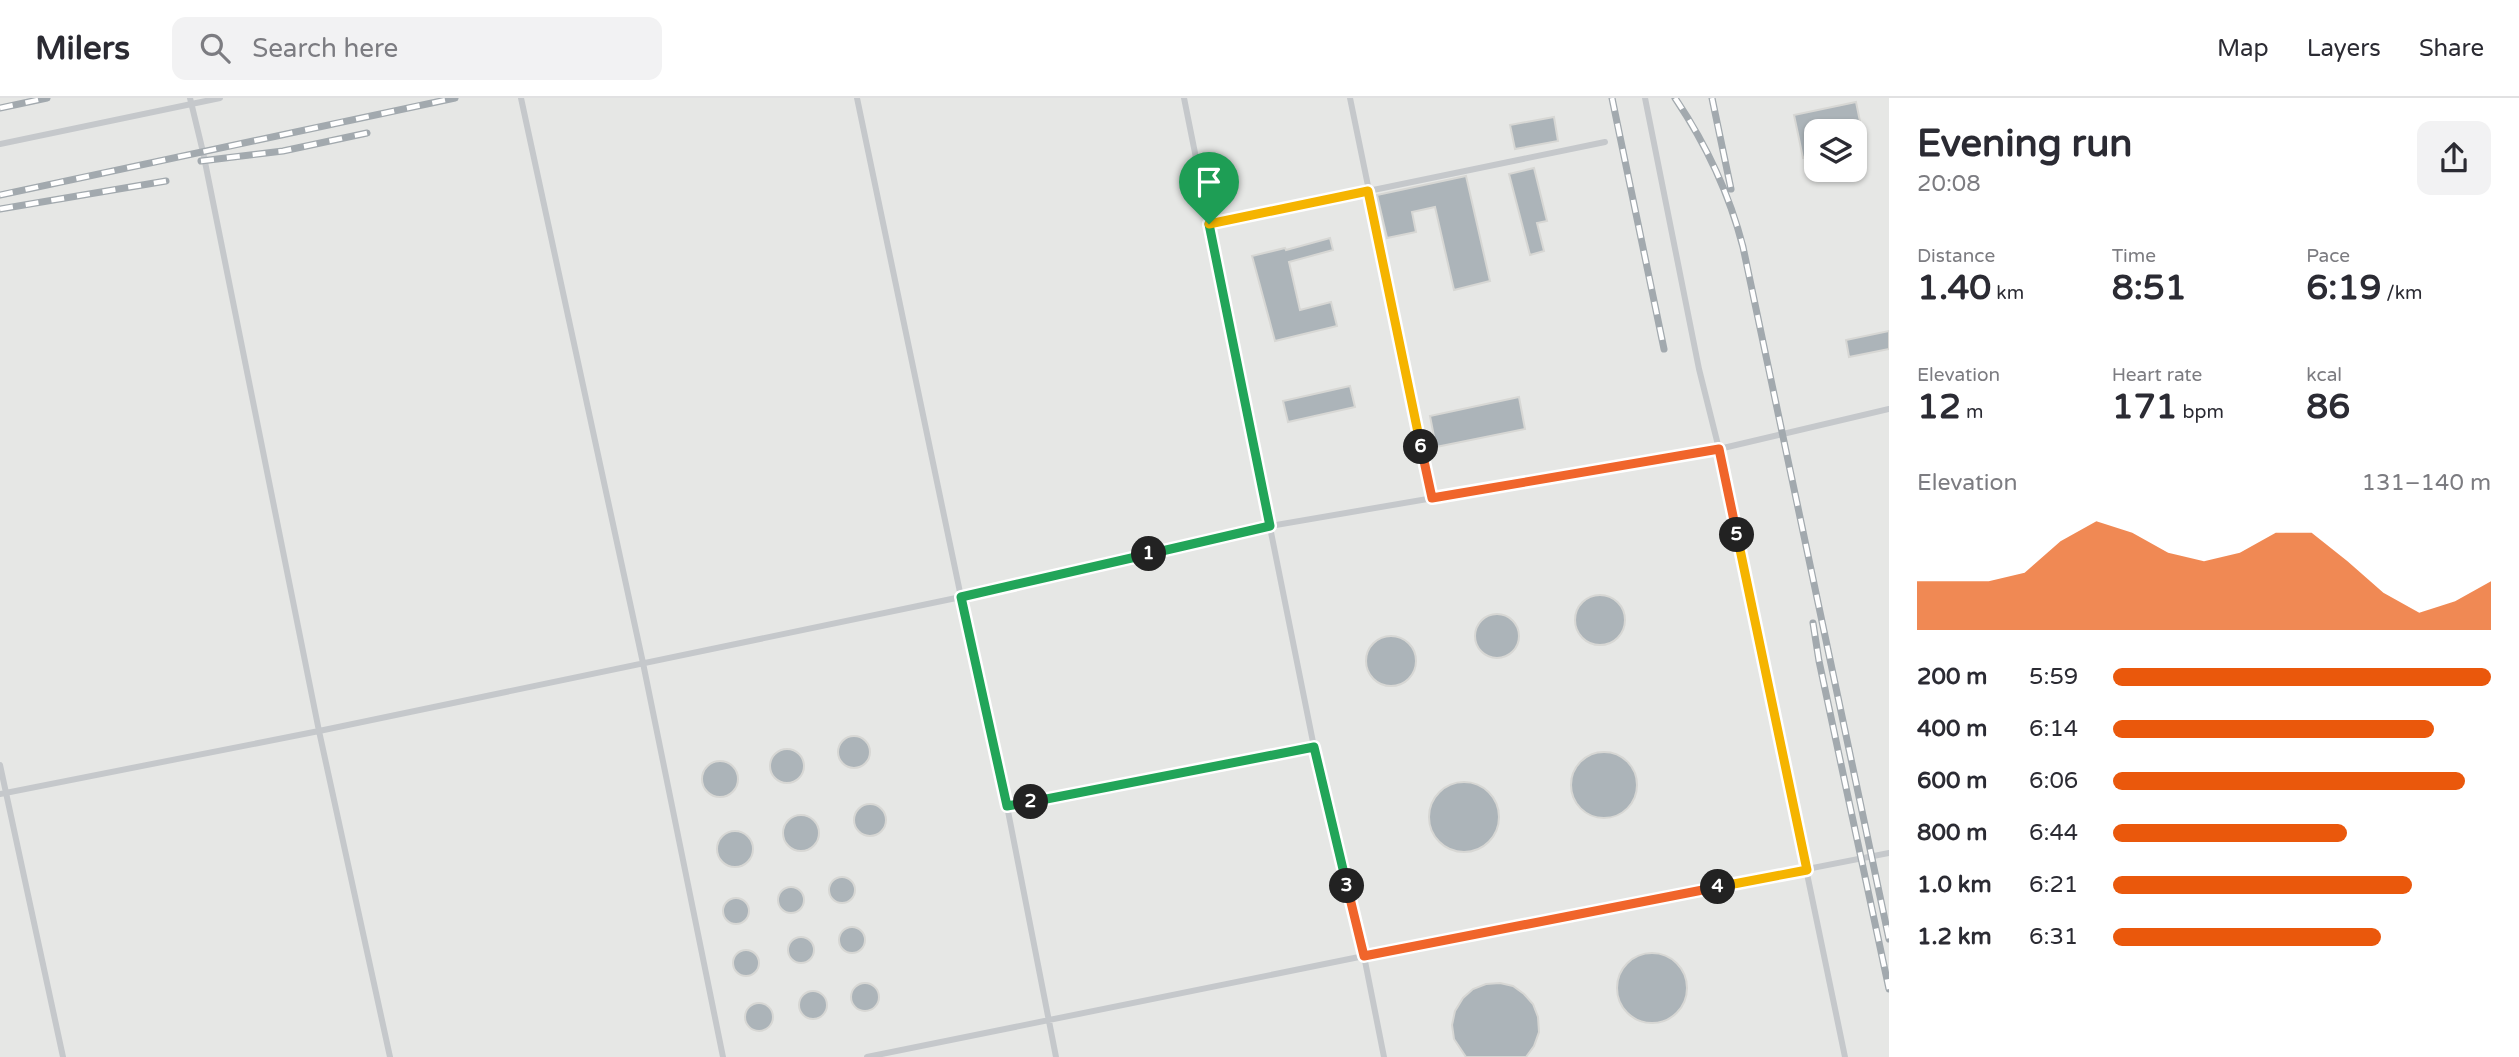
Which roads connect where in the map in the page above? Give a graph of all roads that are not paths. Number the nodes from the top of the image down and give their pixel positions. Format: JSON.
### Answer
{"nodes":[{"id":1,"x":220,"y":98,"type":"edge"},
{"id":2,"x":521,"y":98,"type":"edge"},
{"id":3,"x":857,"y":98,"type":"edge"},
{"id":4,"x":1184,"y":98,"type":"edge"},
{"id":5,"x":1350,"y":98,"type":"edge"},
{"id":6,"x":1646,"y":98,"type":"edge"},
{"id":7,"x":190,"y":101,"type":"edge"},
{"id":8,"x":1605,"y":142,"type":"dead end"},
{"id":9,"x":0,"y":144,"type":"edge"},
{"id":10,"x":1368,"y":191,"type":"junction"},
{"id":11,"x":1209,"y":224,"type":"junction"},
{"id":12,"x":1889,"y":409,"type":"edge"},
{"id":13,"x":1719,"y":449,"type":"junction"},
{"id":14,"x":1432,"y":498,"type":"junction"},
{"id":15,"x":1270,"y":526,"type":"junction"},
{"id":16,"x":961,"y":597,"type":"junction"},
{"id":17,"x":643,"y":663,"type":"junction"},
{"id":18,"x":319,"y":730,"type":"junction"},
{"id":19,"x":1314,"y":747,"type":"junction"},
{"id":20,"x":0,"y":765,"type":"edge"},
{"id":21,"x":3,"y":793,"type":"edge"},
{"id":22,"x":1007,"y":806,"type":"junction"},
{"id":23,"x":1889,"y":853,"type":"edge"},
{"id":24,"x":1807,"y":870,"type":"junction"},
{"id":25,"x":1364,"y":956,"type":"junction"},
{"id":26,"x":1048,"y":1019,"type":"junction"},
{"id":27,"x":63,"y":1057,"type":"edge"},
{"id":28,"x":390,"y":1057,"type":"edge"},
{"id":29,"x":723,"y":1057,"type":"edge"},
{"id":30,"x":867,"y":1057,"type":"edge"},
{"id":31,"x":1056,"y":1057,"type":"edge"},
{"id":32,"x":1384,"y":1057,"type":"edge"},
{"id":33,"x":1845,"y":1057,"type":"edge"}],
"edges":[{"from":1,"to":7,"type":"lane"},
{"from":2,"to":17,"type":"lane"},
{"from":3,"to":16,"type":"lane"},
{"from":4,"to":11,"type":"lane"},
{"from":5,"to":10,"type":"lane"},
{"from":6,"to":13,"type":"lane"},
{"from":7,"to":9,"type":"lane"},
{"from":7,"to":18,"type":"lane"},
{"from":8,"to":10,"type":"lane"},
{"from":10,"to":11,"type":"lane"},
{"from":10,"to":14,"type":"lane"},
{"from":11,"to":15,"type":"lane"},
{"from":12,"to":13,"type":"lane"},
{"from":13,"to":14,"type":"lane"},
{"from":13,"to":24,"type":"lane"},
{"from":14,"to":15,"type":"lane"},
{"from":15,"to":16,"type":"lane"},
{"from":15,"to":19,"type":"lane"},
{"from":16,"to":17,"type":"lane"},
{"from":16,"to":22,"type":"lane"},
{"from":17,"to":18,"type":"lane"},
{"from":17,"to":29,"type":"lane"},
{"from":18,"to":21,"type":"lane"},
{"from":18,"to":28,"type":"lane"},
{"from":19,"to":22,"type":"lane"},
{"from":19,"to":25,"type":"lane"},
{"from":20,"to":21,"type":"lane"},
{"from":21,"to":27,"type":"lane"},
{"from":22,"to":26,"type":"lane"},
{"from":23,"to":24,"type":"lane"},
{"from":24,"to":25,"type":"lane"},
{"from":24,"to":33,"type":"lane"},
{"from":25,"to":26,"type":"lane"},
{"from":25,"to":32,"type":"lane"},
{"from":26,"to":30,"type":"lane"},
{"from":26,"to":31,"type":"lane"}]}
